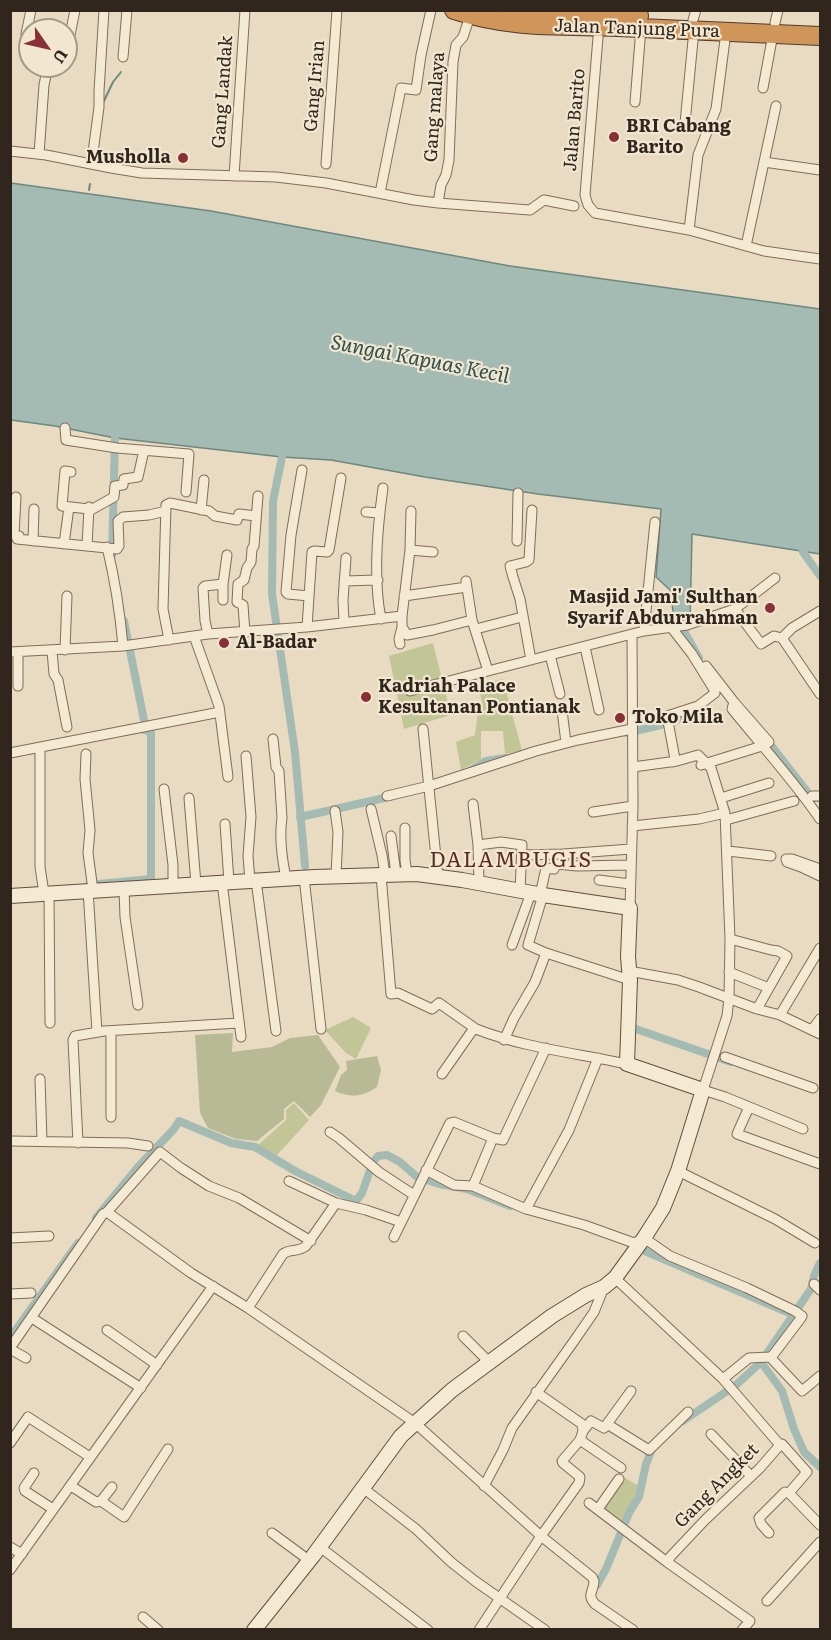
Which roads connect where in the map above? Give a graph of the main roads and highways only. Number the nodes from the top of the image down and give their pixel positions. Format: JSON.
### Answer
{"nodes":[{"id":1,"x":511,"y":10,"type":"edge"},
{"id":2,"x":462,"y":13,"type":"edge"},
{"id":3,"x":600,"y":17,"type":"edge"},
{"id":4,"x":694,"y":20,"type":"edge"},
{"id":5,"x":775,"y":22,"type":"edge"},
{"id":6,"x":820,"y":24,"type":"edge"},
{"id":7,"x":820,"y":36,"type":"edge"}],
"edges":[{"from":1,"to":3,"type":"highway","name":"Jalan Tanjung Pura"},
{"from":2,"to":3,"type":"highway","name":"Jalan Tanjung Pura"},
{"from":3,"to":4,"type":"highway","name":"Jalan Tanjung Pura"},
{"from":3,"to":4,"type":"highway","name":"Jalan Tanjung Pura"},
{"from":4,"to":5,"type":"highway","name":"Jalan Tanjung Pura"},
{"from":5,"to":6,"type":"highway","name":"Jalan Tanjung Pura"},
{"from":5,"to":7,"type":"highway","name":"Jalan Tanjung Pura"}]}
